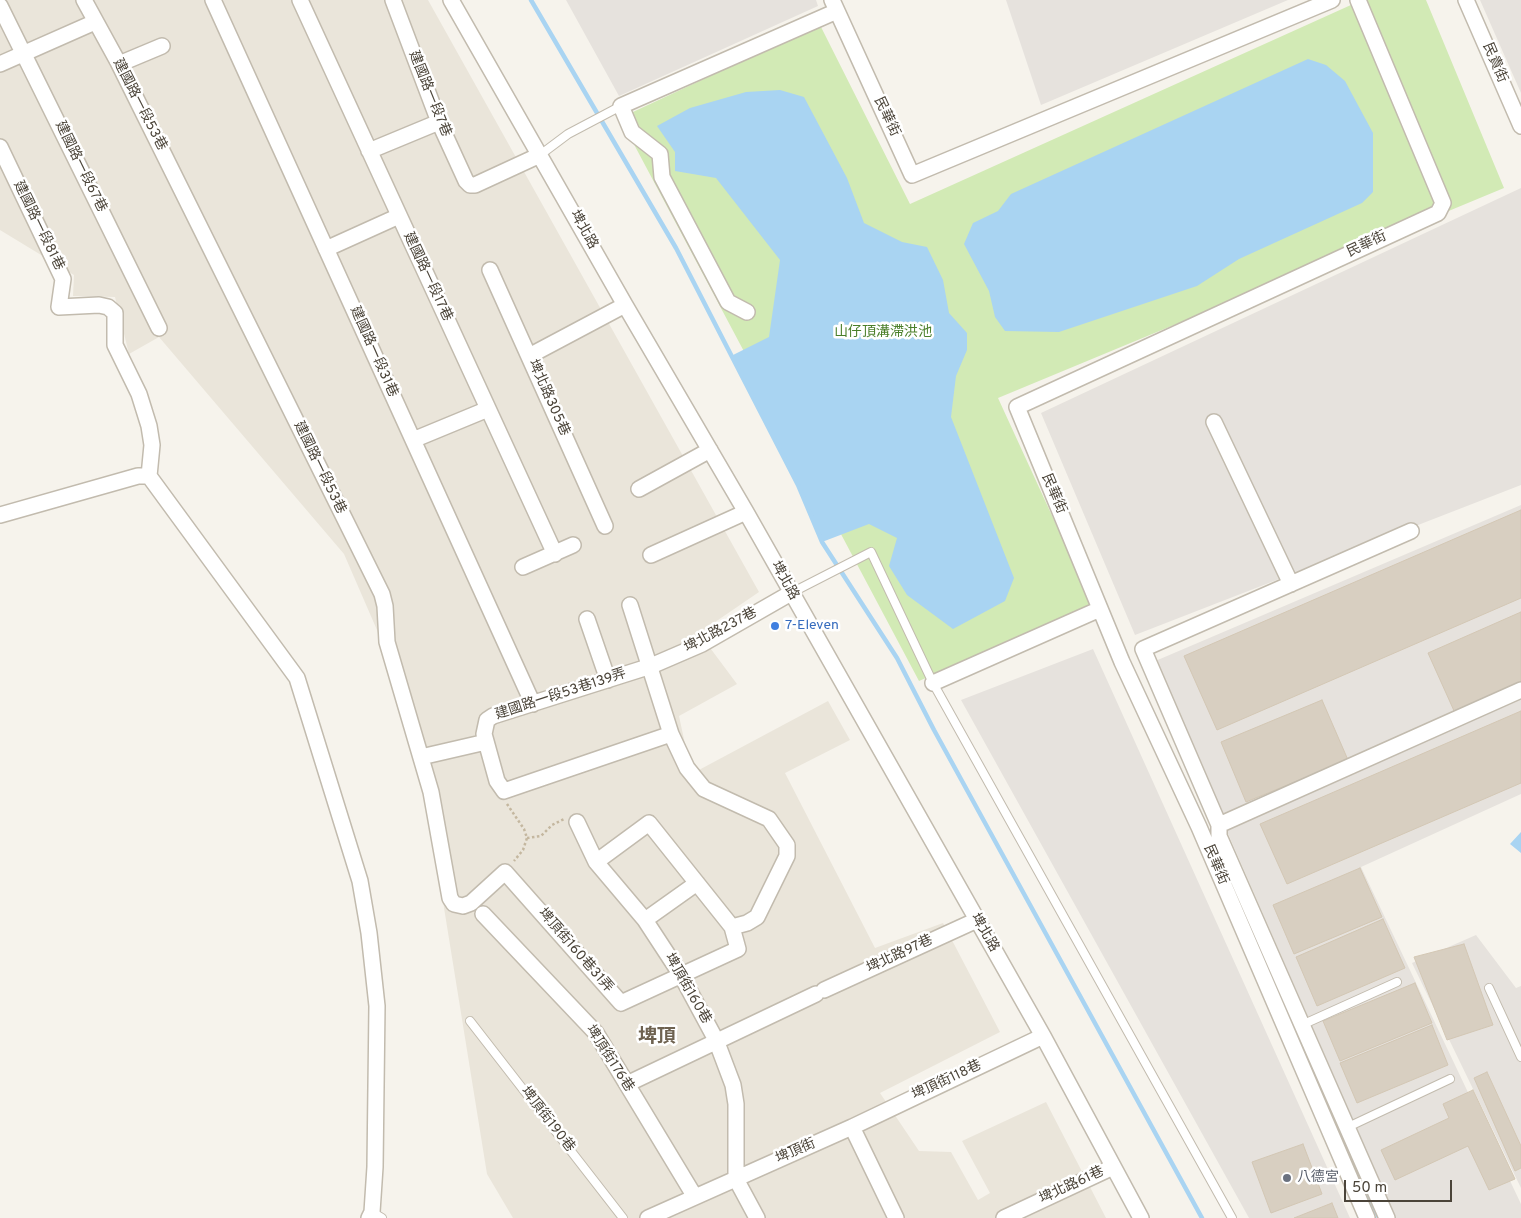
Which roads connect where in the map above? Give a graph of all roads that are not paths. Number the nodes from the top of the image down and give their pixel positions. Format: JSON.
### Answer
{"nodes":[{"id":1,"x":84,"y":0,"type":"edge"},
{"id":2,"x":213,"y":0,"type":"edge"},
{"id":3,"x":300,"y":0,"type":"edge"},
{"id":4,"x":393,"y":0,"type":"edge"},
{"id":5,"x":451,"y":0,"type":"edge"},
{"id":6,"x":1332,"y":0,"type":"edge"},
{"id":7,"x":1358,"y":0,"type":"edge"},
{"id":8,"x":1466,"y":0,"type":"edge"},
{"id":9,"x":835,"y":5,"type":"edge"},
{"id":10,"x":0,"y":6,"type":"edge"},
{"id":11,"x":95,"y":22,"type":"junction"},
{"id":12,"x":162,"y":46,"type":"dead end"},
{"id":13,"x":24,"y":52,"type":"junction"},
{"id":14,"x":0,"y":64,"type":"edge"},
{"id":15,"x":118,"y":64,"type":"junction"},
{"id":16,"x":621,"y":106,"type":"junction"},
{"id":17,"x":439,"y":122,"type":"junction"},
{"id":18,"x":1521,"y":126,"type":"edge"},
{"id":19,"x":0,"y":147,"type":"edge"},
{"id":20,"x":369,"y":151,"type":"junction"},
{"id":21,"x":540,"y":155,"type":"junction"},
{"id":22,"x":399,"y":216,"type":"junction"},
{"id":23,"x":326,"y":249,"type":"junction"},
{"id":24,"x":490,"y":270,"type":"dead end"},
{"id":25,"x":625,"y":305,"type":"junction"},
{"id":26,"x":747,"y":312,"type":"dead end"},
{"id":27,"x":159,"y":328,"type":"dead end"},
{"id":28,"x":529,"y":356,"type":"junction"},
{"id":29,"x":488,"y":409,"type":"junction"},
{"id":30,"x":1214,"y":422,"type":"dead end"},
{"id":31,"x":413,"y":440,"type":"junction"},
{"id":32,"x":710,"y":450,"type":"junction"},
{"id":33,"x":150,"y":476,"type":"junction"},
{"id":34,"x":639,"y":489,"type":"dead end"},
{"id":35,"x":746,"y":512,"type":"junction"},
{"id":36,"x":0,"y":515,"type":"edge"},
{"id":37,"x":606,"y":526,"type":"dead end"},
{"id":38,"x":1411,"y":532,"type":"dead end"},
{"id":39,"x":573,"y":545,"type":"dead end"},
{"id":40,"x":555,"y":554,"type":"junction"},
{"id":41,"x":651,"y":555,"type":"dead end"},
{"id":42,"x":523,"y":567,"type":"dead end"},
{"id":43,"x":1291,"y":584,"type":"junction"},
{"id":44,"x":791,"y":593,"type":"junction"},
{"id":45,"x":630,"y":605,"type":"dead end"},
{"id":46,"x":1100,"y":609,"type":"junction"},
{"id":47,"x":587,"y":619,"type":"dead end"},
{"id":48,"x":651,"y":666,"type":"junction"},
{"id":49,"x":608,"y":680,"type":"junction"},
{"id":50,"x":933,"y":683,"type":"junction"},
{"id":51,"x":1521,"y":690,"type":"edge"},
{"id":52,"x":532,"y":704,"type":"junction"},
{"id":53,"x":671,"y":734,"type":"junction"},
{"id":54,"x":486,"y":742,"type":"junction"},
{"id":55,"x":421,"y":757,"type":"junction"},
{"id":56,"x":577,"y":822,"type":"road end"},
{"id":57,"x":1219,"y":825,"type":"junction"},
{"id":58,"x":596,"y":862,"type":"junction"},
{"id":59,"x":505,"y":872,"type":"joint"},
{"id":60,"x":697,"y":882,"type":"junction"},
{"id":61,"x":483,"y":914,"type":"dead end"},
{"id":62,"x":645,"y":920,"type":"junction"},
{"id":63,"x":977,"y":920,"type":"junction"},
{"id":64,"x":732,"y":927,"type":"junction"},
{"id":65,"x":681,"y":975,"type":"junction"},
{"id":66,"x":1397,"y":982,"type":"dead end"},
{"id":67,"x":1489,"y":988,"type":"dead end"},
{"id":68,"x":470,"y":1021,"type":"dead end"},
{"id":69,"x":1304,"y":1024,"type":"junction"},
{"id":70,"x":1043,"y":1036,"type":"junction"},
{"id":71,"x":716,"y":1040,"type":"junction"},
{"id":72,"x":1521,"y":1057,"type":"edge"},
{"id":73,"x":1450,"y":1079,"type":"dead end"},
{"id":74,"x":627,"y":1084,"type":"junction"},
{"id":75,"x":852,"y":1127,"type":"junction"},
{"id":76,"x":1348,"y":1127,"type":"junction"},
{"id":77,"x":1113,"y":1167,"type":"junction"},
{"id":78,"x":736,"y":1179,"type":"junction"},
{"id":79,"x":694,"y":1197,"type":"junction"},
{"id":80,"x":374,"y":1216,"type":"edge"},
{"id":81,"x":623,"y":1218,"type":"edge"},
{"id":82,"x":648,"y":1218,"type":"edge"},
{"id":83,"x":757,"y":1218,"type":"edge"},
{"id":84,"x":896,"y":1218,"type":"edge"},
{"id":85,"x":1004,"y":1218,"type":"edge"},
{"id":86,"x":1141,"y":1218,"type":"edge"},
{"id":87,"x":1232,"y":1218,"type":"edge"},
{"id":88,"x":1367,"y":1218,"type":"edge"},
{"id":89,"x":1387,"y":1218,"type":"edge"}],
"edges":[{"from":1,"to":11,"type":"street","name":"建國路一段53巷"},
{"from":2,"to":23,"type":"street","name":"建國路一段31巷"},
{"from":3,"to":20,"type":"street","name":"建國路一段17巷"},
{"from":4,"to":17,"type":"street","name":"建國路一段7巷"},
{"from":5,"to":21,"type":"street","name":"埤北路"},
{"from":6,"to":9,"type":"street","name":"民華街"},
{"from":7,"to":46,"type":"street","name":"民華街"},
{"from":8,"to":18,"type":"street","name":"民貴街"},
{"from":9,"to":16,"type":"street"},
{"from":10,"to":13,"type":"street","name":"建國路一段67巷"},
{"from":11,"to":13,"type":"street"},
{"from":11,"to":15,"type":"street","name":"建國路一段53巷"},
{"from":12,"to":15,"type":"street"},
{"from":13,"to":14,"type":"street"},
{"from":13,"to":27,"type":"street","name":"建國路一段67巷"},
{"from":15,"to":55,"type":"street","name":"建國路一段53巷"},
{"from":16,"to":21,"type":"lane"},
{"from":16,"to":26,"type":"street"},
{"from":17,"to":20,"type":"street"},
{"from":17,"to":21,"type":"street","name":"建國路一段7巷"},
{"from":19,"to":33,"type":"street","name":"建國路一段81巷"},
{"from":20,"to":22,"type":"street","name":"建國路一段17巷"},
{"from":21,"to":25,"type":"street","name":"埤北路"},
{"from":22,"to":23,"type":"street"},
{"from":22,"to":29,"type":"street","name":"建國路一段17巷"},
{"from":23,"to":31,"type":"street","name":"建國路一段31巷"},
{"from":24,"to":28,"type":"street","name":"埤北路305巷"},
{"from":25,"to":28,"type":"street"},
{"from":25,"to":32,"type":"street","name":"埤北路"},
{"from":28,"to":37,"type":"street","name":"埤北路305巷"},
{"from":29,"to":31,"type":"street"},
{"from":29,"to":40,"type":"street","name":"建國路一段17巷"},
{"from":30,"to":43,"type":"street"},
{"from":31,"to":52,"type":"street","name":"建國路一段31巷"},
{"from":32,"to":34,"type":"street"},
{"from":32,"to":35,"type":"street","name":"埤北路"},
{"from":33,"to":36,"type":"street"},
{"from":33,"to":80,"type":"street"},
{"from":35,"to":41,"type":"street"},
{"from":35,"to":44,"type":"street","name":"埤北路"},
{"from":38,"to":43,"type":"street"},
{"from":39,"to":40,"type":"street"},
{"from":40,"to":42,"type":"street"},
{"from":43,"to":57,"type":"street"},
{"from":44,"to":48,"type":"street","name":"埤北路237巷"},
{"from":44,"to":50,"type":"lane"},
{"from":44,"to":63,"type":"street","name":"埤北路"},
{"from":45,"to":48,"type":"street"},
{"from":46,"to":50,"type":"street"},
{"from":46,"to":88,"type":"street","name":"民華街"},
{"from":47,"to":49,"type":"street"},
{"from":48,"to":49,"type":"street","name":"建國路一段53巷139弄"},
{"from":48,"to":53,"type":"street"},
{"from":49,"to":52,"type":"street","name":"建國路一段53巷139弄"},
{"from":50,"to":87,"type":"lane"},
{"from":51,"to":57,"type":"street"},
{"from":52,"to":54,"type":"street","name":"建國路一段53巷139弄"},
{"from":53,"to":54,"type":"street","name":"建國路一段53巷139弄"},
{"from":53,"to":64,"type":"street"},
{"from":54,"to":55,"type":"street"},
{"from":55,"to":59,"type":"street","name":"建國路一段53巷"},
{"from":56,"to":58,"type":"street","name":"埤頂街160巷"},
{"from":57,"to":69,"type":"street"},
{"from":58,"to":60,"type":"street"},
{"from":58,"to":62,"type":"street","name":"埤頂街160巷"},
{"from":59,"to":65,"type":"street","name":"埤頂街160巷31弄"},
{"from":60,"to":62,"type":"street"},
{"from":60,"to":64,"type":"street"},
{"from":61,"to":74,"type":"street","name":"埤頂街176巷"},
{"from":62,"to":65,"type":"street","name":"埤頂街160巷"},
{"from":63,"to":70,"type":"street","name":"埤北路"},
{"from":63,"to":71,"type":"street","name":"埤北路97巷"},
{"from":64,"to":65,"type":"street"},
{"from":65,"to":71,"type":"street","name":"埤頂街160巷"},
{"from":66,"to":69,"type":"lane"},
{"from":67,"to":72,"type":"lane"},
{"from":68,"to":81,"type":"lane","name":"埤頂街190巷"},
{"from":69,"to":76,"type":"street"},
{"from":70,"to":75,"type":"street","name":"埤頂街118巷"},
{"from":70,"to":77,"type":"street","name":"埤北路"},
{"from":71,"to":74,"type":"street","name":"埤北路97巷"},
{"from":71,"to":78,"type":"street","name":"埤頂街160巷"},
{"from":73,"to":76,"type":"lane"},
{"from":74,"to":79,"type":"street","name":"埤頂街176巷"},
{"from":75,"to":78,"type":"street","name":"埤頂街"},
{"from":75,"to":84,"type":"street"},
{"from":76,"to":89,"type":"street"},
{"from":77,"to":85,"type":"street","name":"埤北路61巷"},
{"from":77,"to":86,"type":"street","name":"埤北路"},
{"from":78,"to":79,"type":"street","name":"埤頂街"},
{"from":78,"to":83,"type":"street"},
{"from":79,"to":82,"type":"street","name":"埤頂街"}]}
